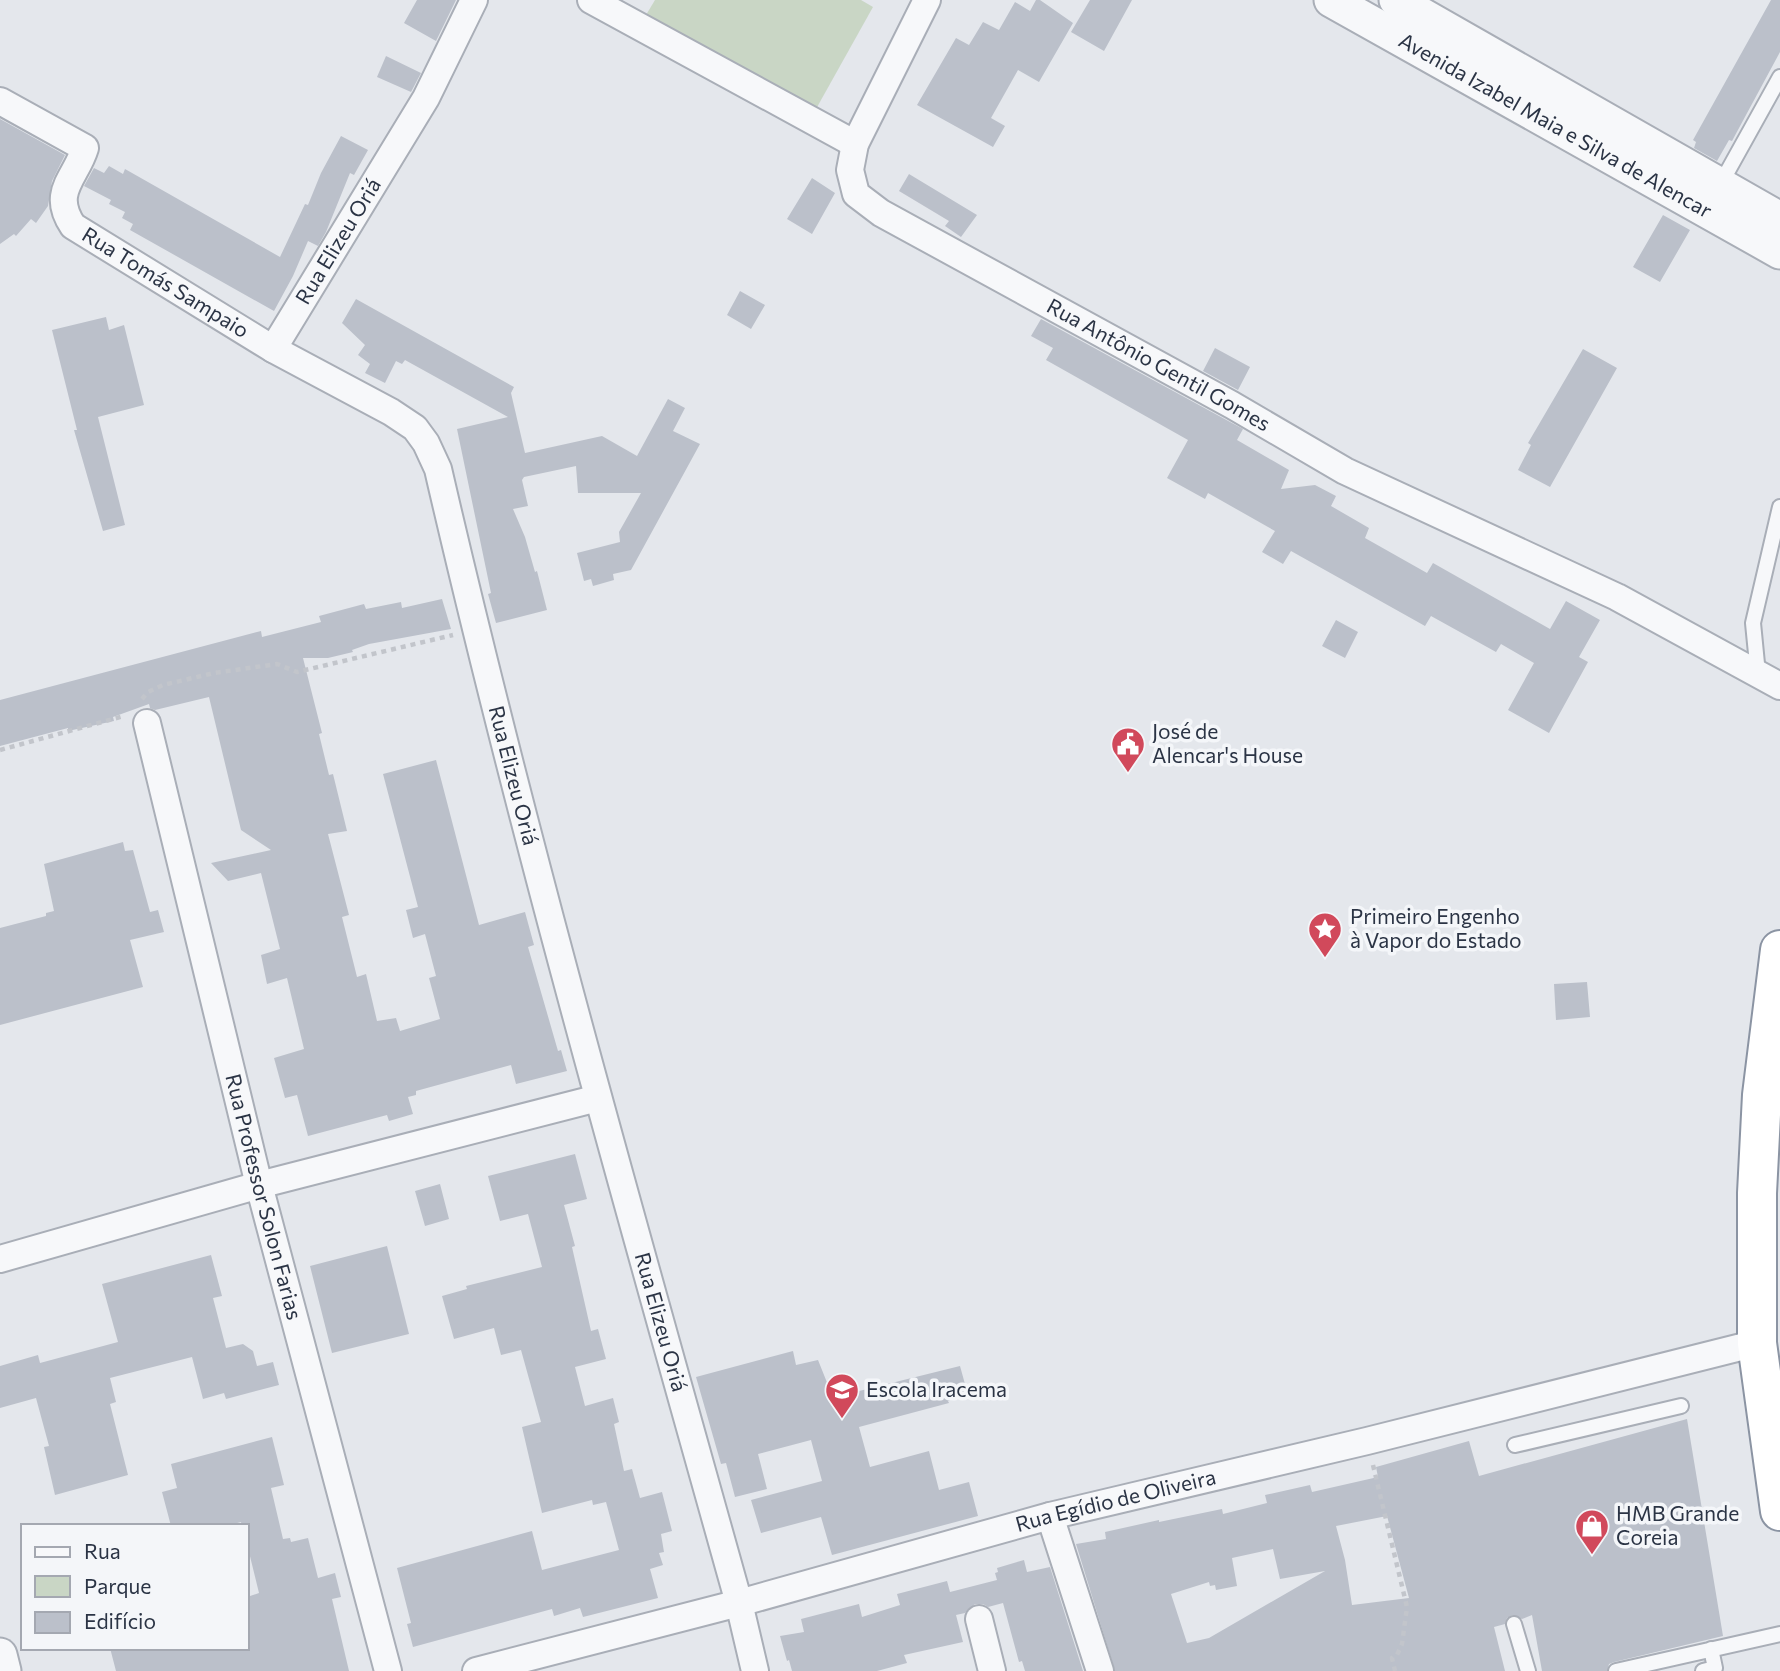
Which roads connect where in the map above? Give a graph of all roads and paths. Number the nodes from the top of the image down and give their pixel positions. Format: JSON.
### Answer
{"nodes":[{"id":1,"x":474,"y":0,"type":"edge"},
{"id":2,"x":590,"y":0,"type":"edge"},
{"id":3,"x":927,"y":0,"type":"edge"},
{"id":4,"x":1331,"y":0,"type":"edge"},
{"id":5,"x":1396,"y":0,"type":"edge"},
{"id":6,"x":1780,"y":77,"type":"edge"},
{"id":7,"x":0,"y":101,"type":"edge"},
{"id":8,"x":855,"y":144,"type":"junction"},
{"id":9,"x":1719,"y":186,"type":"junction"},
{"id":10,"x":1780,"y":219,"type":"edge"},
{"id":11,"x":1780,"y":252,"type":"edge"},
{"id":12,"x":273,"y":349,"type":"junction"},
{"id":13,"x":1780,"y":507,"type":"edge"},
{"id":14,"x":476,"y":630,"type":"junction"},
{"id":15,"x":1769,"y":680,"type":"edge"},
{"id":16,"x":141,"y":713,"type":"junction"},
{"id":17,"x":0,"y":750,"type":"edge"},
{"id":18,"x":1780,"y":950,"type":"edge"},
{"id":19,"x":598,"y":1098,"type":"junction"},
{"id":20,"x":259,"y":1185,"type":"junction"},
{"id":21,"x":0,"y":1259,"type":"edge"},
{"id":22,"x":1756,"y":1343,"type":"junction"},
{"id":23,"x":1681,"y":1406,"type":"dead end"},
{"id":24,"x":1367,"y":1441,"type":"junction"},
{"id":25,"x":1515,"y":1445,"type":"dead end"},
{"id":26,"x":1780,"y":1511,"type":"edge"},
{"id":27,"x":1050,"y":1516,"type":"junction"},
{"id":28,"x":739,"y":1603,"type":"junction"},
{"id":29,"x":979,"y":1619,"type":"dead end"},
{"id":30,"x":1514,"y":1624,"type":"dead end"},
{"id":31,"x":1780,"y":1634,"type":"edge"},
{"id":32,"x":1711,"y":1649,"type":"junction"},
{"id":33,"x":0,"y":1655,"type":"edge"},
{"id":34,"x":988,"y":1670,"type":"edge"},
{"id":35,"x":4,"y":1671,"type":"edge"},
{"id":36,"x":388,"y":1671,"type":"edge"},
{"id":37,"x":476,"y":1671,"type":"edge"},
{"id":38,"x":755,"y":1671,"type":"edge"},
{"id":39,"x":1100,"y":1671,"type":"edge"},
{"id":40,"x":1395,"y":1671,"type":"edge"},
{"id":41,"x":1528,"y":1671,"type":"edge"},
{"id":42,"x":1616,"y":1671,"type":"edge"},
{"id":43,"x":1703,"y":1671,"type":"edge"}],
"edges":[{"from":1,"to":12,"type":"street","name":"Rua Elizeu Oriá"},
{"from":2,"to":8,"type":"street"},
{"from":3,"to":8,"type":"street"},
{"from":4,"to":11,"type":"street","name":"Avenida Izabel Maia e Silva de Alencar"},
{"from":5,"to":9,"type":"street","name":"Avenida Izabel Maia e Silva de Alencar"},
{"from":6,"to":9,"type":"lane"},
{"from":7,"to":12,"type":"street","name":"Rua Tomás Sampaio"},
{"from":8,"to":15,"type":"street","name":"Rua Antônio Gentil Gomes"},
{"from":9,"to":10,"type":"street","name":"Avenida Izabel Maia e Silva de Alencar"},
{"from":12,"to":14,"type":"street","name":"Rua Elizeu Oriá"},
{"from":13,"to":15,"type":"lane"},
{"from":14,"to":16,"type":"path"},
{"from":14,"to":19,"type":"street","name":"Rua Elizeu Oriá"},
{"from":16,"to":17,"type":"path"},
{"from":16,"to":20,"type":"street","name":"Rua Professor Solon Farias"},
{"from":18,"to":22,"type":"highway"},
{"from":19,"to":20,"type":"street"},
{"from":19,"to":28,"type":"street","name":"Rua Elizeu Oriá"},
{"from":20,"to":21,"type":"street"},
{"from":20,"to":36,"type":"street","name":"Rua Professor Solon Farias"},
{"from":22,"to":24,"type":"street","name":"Rua Egídio de Oliveira"},
{"from":22,"to":26,"type":"highway"},
{"from":23,"to":25,"type":"lane"},
{"from":24,"to":27,"type":"street","name":"Rua Egídio de Oliveira"},
{"from":24,"to":40,"type":"path"},
{"from":27,"to":28,"type":"street","name":"Rua Egídio de Oliveira"},
{"from":27,"to":39,"type":"street"},
{"from":28,"to":37,"type":"street","name":"Rua Egídio de Oliveira"},
{"from":28,"to":38,"type":"street","name":"Rua Elizeu Oriá"},
{"from":29,"to":34,"type":"street"},
{"from":30,"to":41,"type":"lane"},
{"from":31,"to":32,"type":"lane"},
{"from":32,"to":42,"type":"lane"},
{"from":32,"to":43,"type":"lane"},
{"from":33,"to":35,"type":"street"}]}
